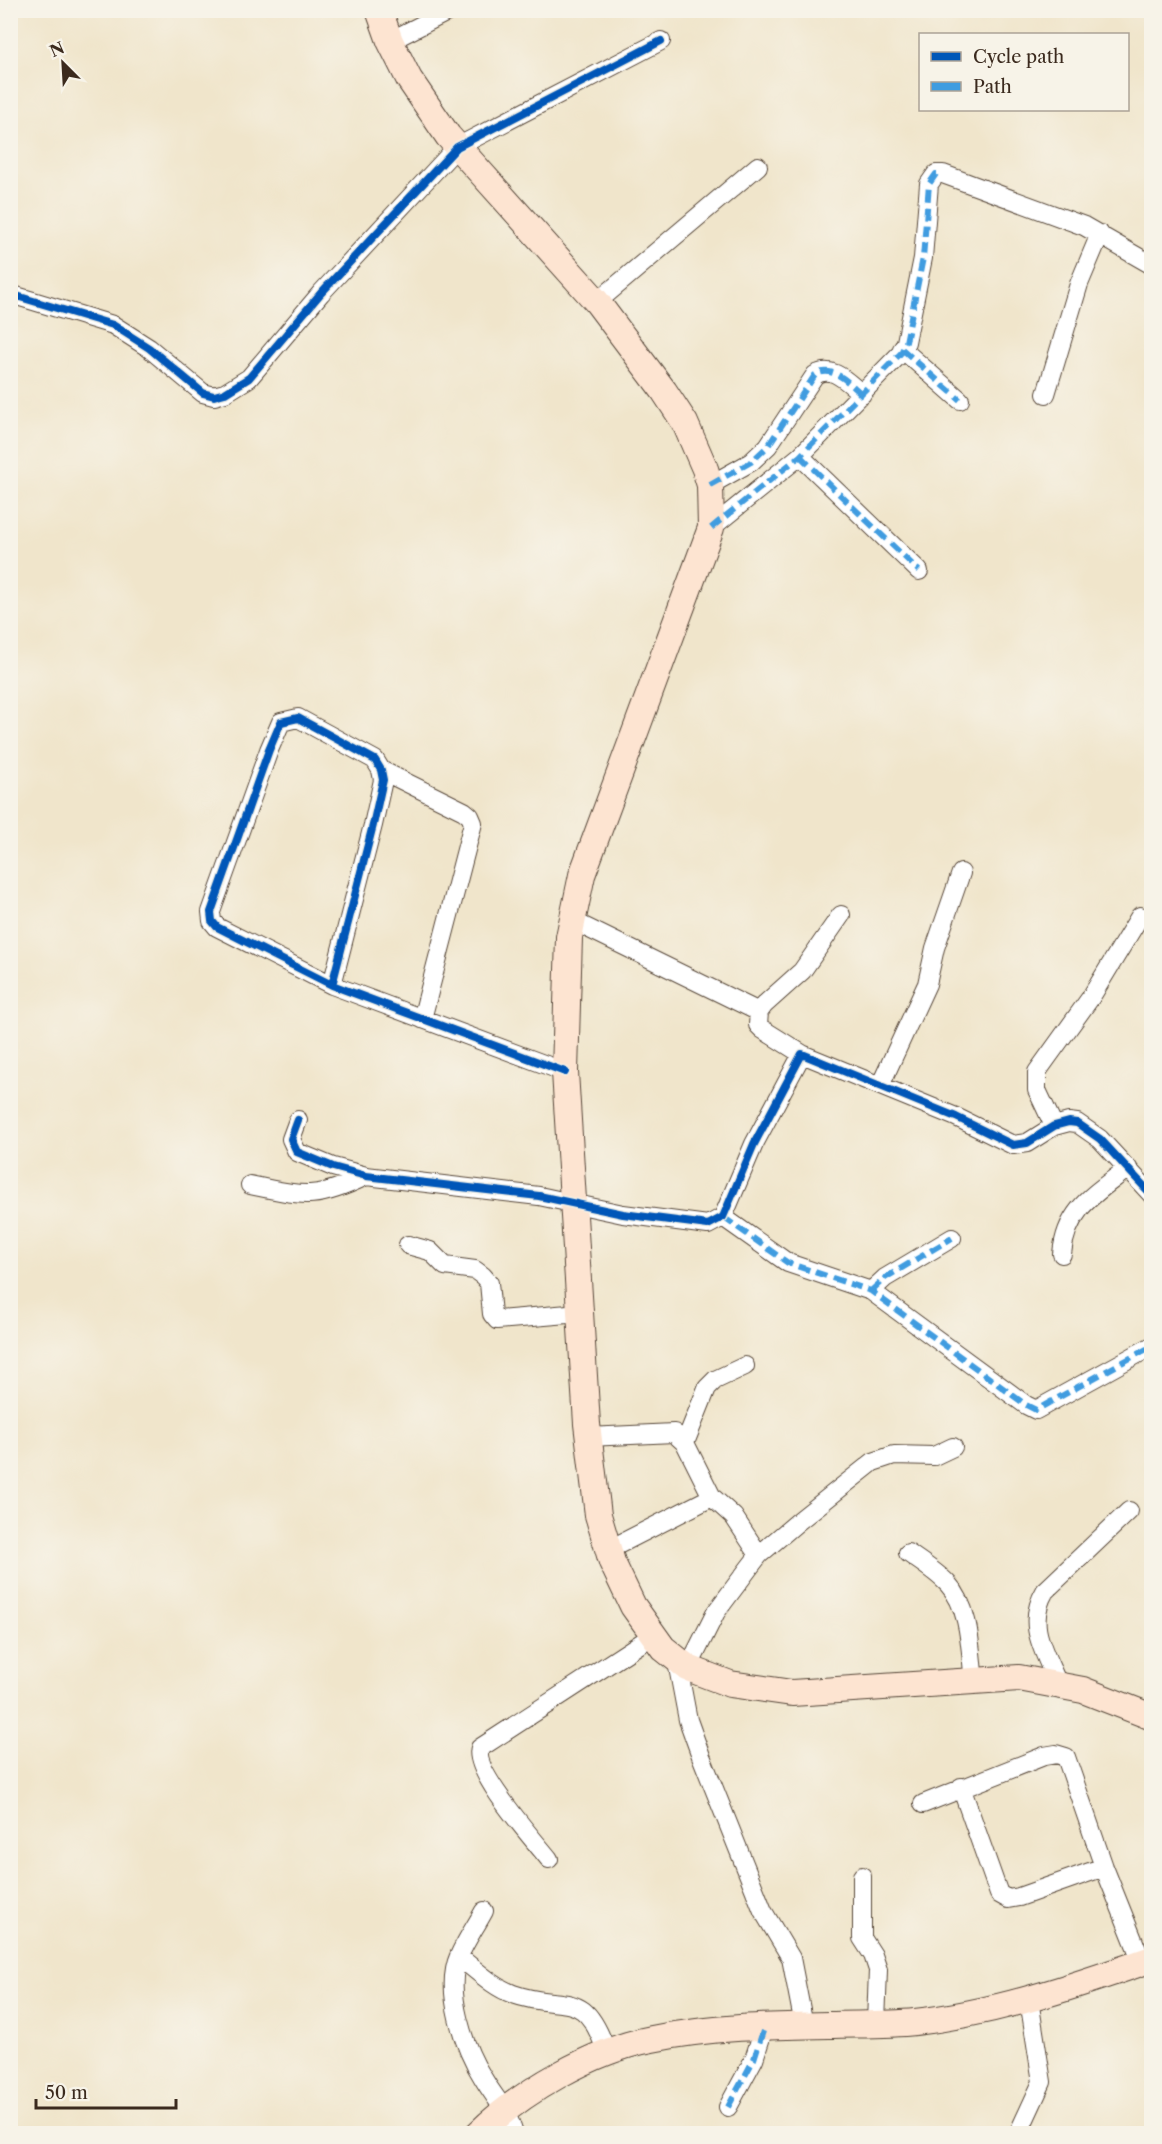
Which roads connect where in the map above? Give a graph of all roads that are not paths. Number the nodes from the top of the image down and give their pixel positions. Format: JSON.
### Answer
{"nodes":[{"id":1,"x":380,"y":10,"type":"edge"},
{"id":2,"x":451,"y":10,"type":"edge"},
{"id":3,"x":390,"y":41,"type":"junction"},
{"id":4,"x":661,"y":41,"type":"dead end"},
{"id":5,"x":457,"y":147,"type":"junction"},
{"id":6,"x":758,"y":166,"type":"dead end"},
{"id":7,"x":1100,"y":234,"type":"junction"},
{"id":8,"x":1152,"y":264,"type":"edge"},
{"id":9,"x":10,"y":294,"type":"edge"},
{"id":10,"x":597,"y":302,"type":"junction"},
{"id":11,"x":902,"y":349,"type":"junction"},
{"id":12,"x":862,"y":394,"type":"junction"},
{"id":13,"x":1046,"y":394,"type":"dead end"},
{"id":14,"x":960,"y":400,"type":"dead end"},
{"id":15,"x":800,"y":456,"type":"junction"},
{"id":16,"x":710,"y":485,"type":"junction"},
{"id":17,"x":711,"y":528,"type":"junction"},
{"id":18,"x":919,"y":571,"type":"dead end"},
{"id":19,"x":381,"y":770,"type":"junction"},
{"id":20,"x":961,"y":873,"type":"dead end"},
{"id":21,"x":841,"y":915,"type":"dead end"},
{"id":22,"x":1140,"y":916,"type":"dead end"},
{"id":23,"x":571,"y":920,"type":"junction"},
{"id":24,"x":332,"y":986,"type":"junction"},
{"id":25,"x":759,"y":1012,"type":"junction"},
{"id":26,"x":422,"y":1019,"type":"junction"},
{"id":27,"x":802,"y":1054,"type":"junction"},
{"id":28,"x":565,"y":1072,"type":"junction"},
{"id":29,"x":880,"y":1086,"type":"junction"},
{"id":30,"x":298,"y":1120,"type":"dead end"},
{"id":31,"x":1054,"y":1126,"type":"junction"},
{"id":32,"x":1128,"y":1168,"type":"junction"},
{"id":33,"x":366,"y":1176,"type":"junction"},
{"id":34,"x":250,"y":1185,"type":"dead end"},
{"id":35,"x":1152,"y":1195,"type":"edge"},
{"id":36,"x":573,"y":1203,"type":"junction"},
{"id":37,"x":723,"y":1217,"type":"junction"},
{"id":38,"x":952,"y":1238,"type":"dead end"},
{"id":39,"x":408,"y":1245,"type":"dead end"},
{"id":40,"x":1062,"y":1254,"type":"dead end"},
{"id":41,"x":871,"y":1291,"type":"junction"},
{"id":42,"x":580,"y":1313,"type":"junction"},
{"id":43,"x":1152,"y":1346,"type":"edge"},
{"id":44,"x":745,"y":1366,"type":"dead end"},
{"id":45,"x":588,"y":1437,"type":"junction"},
{"id":46,"x":685,"y":1443,"type":"junction"},
{"id":47,"x":953,"y":1447,"type":"dead end"},
{"id":48,"x":712,"y":1497,"type":"junction"},
{"id":49,"x":1129,"y":1511,"type":"dead end"},
{"id":50,"x":608,"y":1550,"type":"junction"},
{"id":51,"x":908,"y":1552,"type":"dead end"},
{"id":52,"x":759,"y":1555,"type":"junction"},
{"id":53,"x":652,"y":1636,"type":"junction"},
{"id":54,"x":683,"y":1665,"type":"junction"},
{"id":55,"x":974,"y":1682,"type":"junction"},
{"id":56,"x":1058,"y":1684,"type":"junction"},
{"id":57,"x":1152,"y":1717,"type":"edge"},
{"id":58,"x":960,"y":1787,"type":"junction"},
{"id":59,"x":922,"y":1804,"type":"dead end"},
{"id":60,"x":549,"y":1859,"type":"dead end"},
{"id":61,"x":1104,"y":1867,"type":"junction"},
{"id":62,"x":862,"y":1876,"type":"dead end"},
{"id":63,"x":484,"y":1911,"type":"dead end"},
{"id":64,"x":459,"y":1957,"type":"junction"},
{"id":65,"x":1147,"y":1960,"type":"edge"},
{"id":66,"x":1029,"y":2000,"type":"junction"},
{"id":67,"x":876,"y":2023,"type":"junction"},
{"id":68,"x":804,"y":2025,"type":"junction"},
{"id":69,"x":764,"y":2028,"type":"junction"},
{"id":70,"x":607,"y":2053,"type":"junction"},
{"id":71,"x":729,"y":2107,"type":"dead end"},
{"id":72,"x":510,"y":2122,"type":"edge"},
{"id":73,"x":478,"y":2133,"type":"edge"},
{"id":74,"x":1018,"y":2133,"type":"edge"}],
"edges":[{"from":1,"to":3,"type":"main road"},
{"from":2,"to":3,"type":"street"},
{"from":3,"to":5,"type":"main road"},
{"from":4,"to":5,"type":"street"},
{"from":5,"to":9,"type":"street"},
{"from":5,"to":10,"type":"main road"},
{"from":6,"to":10,"type":"street"},
{"from":7,"to":8,"type":"street"},
{"from":7,"to":11,"type":"street"},
{"from":7,"to":13,"type":"street"},
{"from":10,"to":16,"type":"main road"},
{"from":11,"to":12,"type":"street"},
{"from":11,"to":14,"type":"street"},
{"from":12,"to":15,"type":"street"},
{"from":12,"to":16,"type":"street"},
{"from":15,"to":17,"type":"street"},
{"from":15,"to":18,"type":"street"},
{"from":16,"to":17,"type":"main road"},
{"from":17,"to":23,"type":"main road"},
{"from":19,"to":24,"type":"street"},
{"from":19,"to":24,"type":"street"},
{"from":19,"to":26,"type":"street"},
{"from":20,"to":29,"type":"street"},
{"from":21,"to":25,"type":"street"},
{"from":22,"to":31,"type":"street"},
{"from":23,"to":25,"type":"street"},
{"from":23,"to":28,"type":"main road"},
{"from":24,"to":26,"type":"street"},
{"from":25,"to":27,"type":"street"},
{"from":26,"to":28,"type":"street"},
{"from":27,"to":29,"type":"street"},
{"from":27,"to":37,"type":"street"},
{"from":28,"to":36,"type":"main road"},
{"from":29,"to":31,"type":"street"},
{"from":30,"to":33,"type":"street"},
{"from":31,"to":32,"type":"street"},
{"from":32,"to":35,"type":"street"},
{"from":32,"to":40,"type":"street"},
{"from":33,"to":34,"type":"street"},
{"from":33,"to":36,"type":"street"},
{"from":36,"to":37,"type":"street"},
{"from":36,"to":42,"type":"main road"},
{"from":37,"to":41,"type":"street"},
{"from":38,"to":41,"type":"street"},
{"from":39,"to":42,"type":"street"},
{"from":41,"to":43,"type":"street"},
{"from":42,"to":45,"type":"main road"},
{"from":44,"to":46,"type":"street"},
{"from":45,"to":46,"type":"street"},
{"from":45,"to":50,"type":"main road"},
{"from":46,"to":48,"type":"street"},
{"from":47,"to":52,"type":"street"},
{"from":48,"to":50,"type":"street"},
{"from":48,"to":52,"type":"street"},
{"from":49,"to":56,"type":"street"},
{"from":50,"to":53,"type":"main road"},
{"from":51,"to":55,"type":"street"},
{"from":52,"to":54,"type":"street"},
{"from":53,"to":54,"type":"main road"},
{"from":53,"to":60,"type":"street"},
{"from":54,"to":55,"type":"main road"},
{"from":54,"to":68,"type":"street"},
{"from":55,"to":56,"type":"main road"},
{"from":56,"to":57,"type":"main road"},
{"from":58,"to":59,"type":"street"},
{"from":58,"to":61,"type":"street"},
{"from":58,"to":61,"type":"street"},
{"from":61,"to":65,"type":"street"},
{"from":62,"to":67,"type":"street"},
{"from":63,"to":64,"type":"street"},
{"from":64,"to":70,"type":"street"},
{"from":64,"to":72,"type":"street"},
{"from":65,"to":66,"type":"main road"},
{"from":66,"to":67,"type":"main road"},
{"from":66,"to":74,"type":"street"},
{"from":67,"to":68,"type":"main road"},
{"from":68,"to":69,"type":"main road"},
{"from":69,"to":70,"type":"main road"},
{"from":69,"to":71,"type":"street"},
{"from":70,"to":72,"type":"main road"},
{"from":72,"to":73,"type":"main road"}]}
